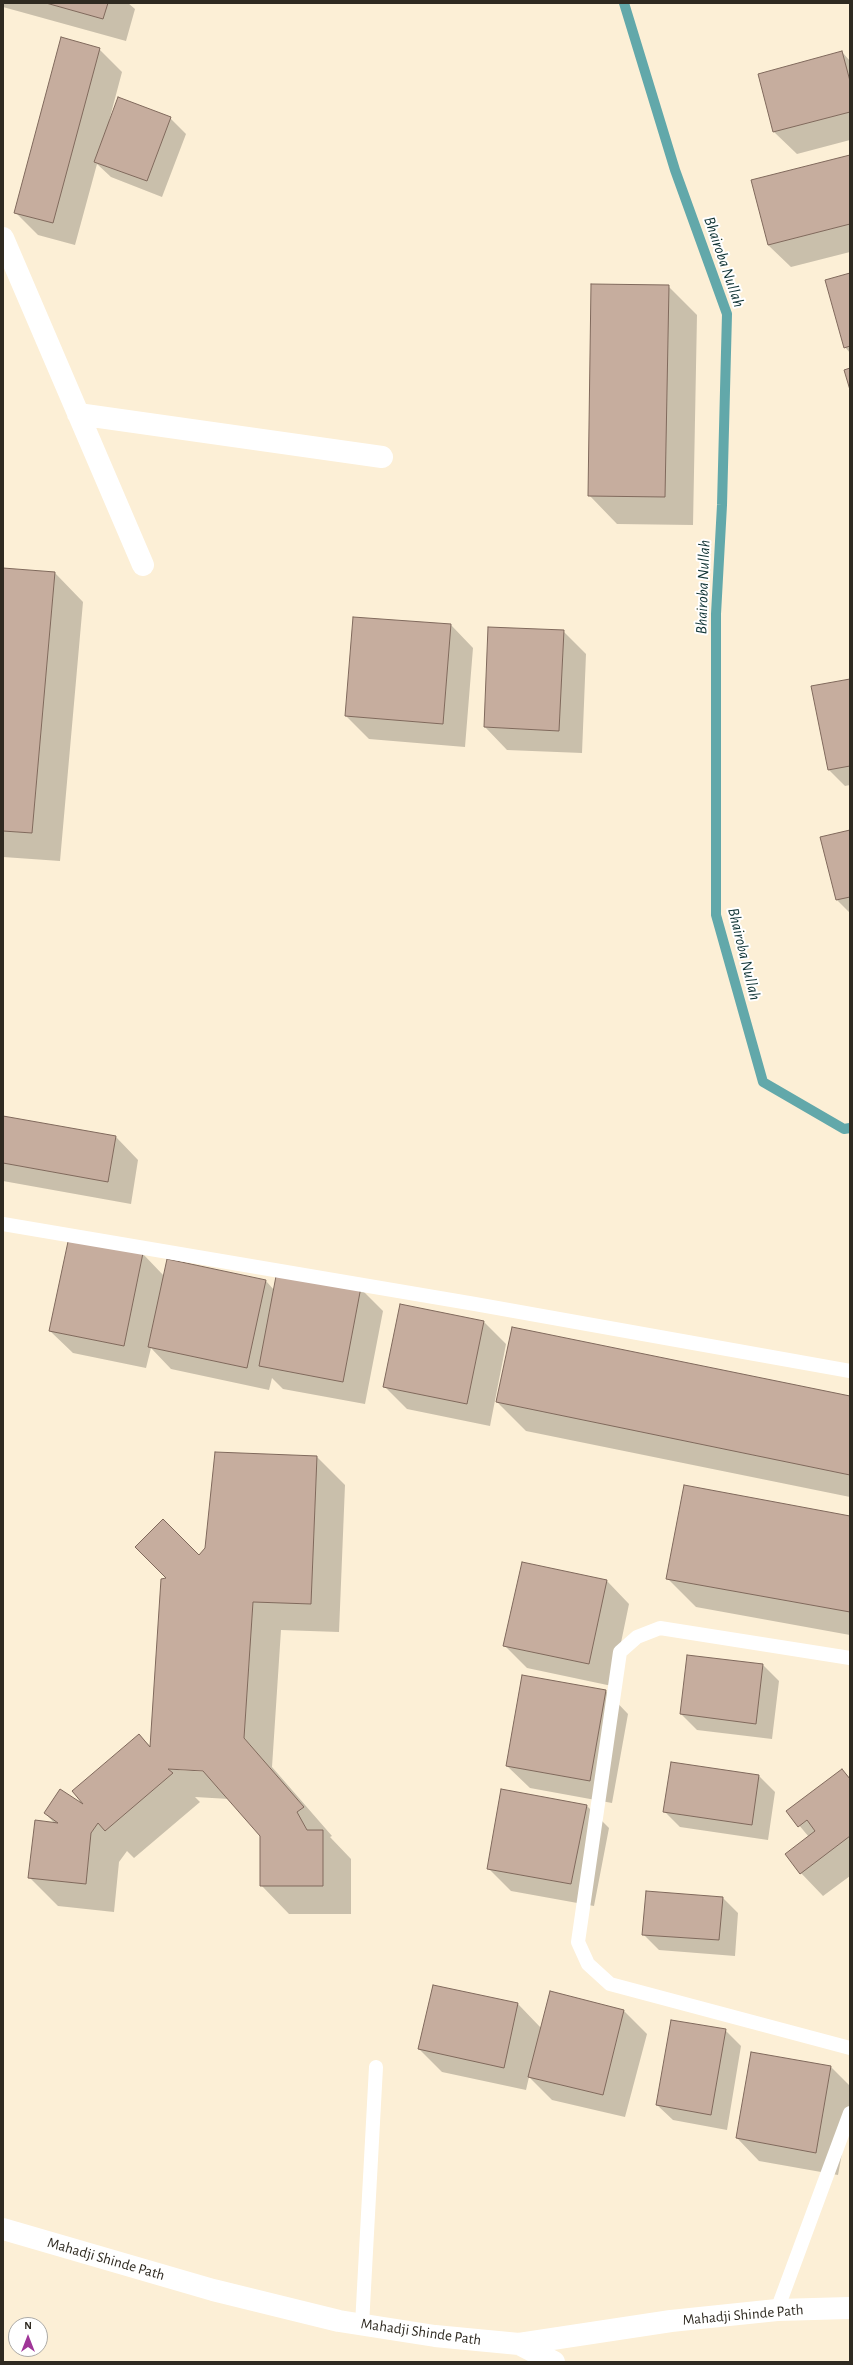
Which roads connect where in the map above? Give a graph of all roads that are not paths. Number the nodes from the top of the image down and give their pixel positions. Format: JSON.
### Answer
{"nodes":[{"id":1,"x":3,"y":238,"type":"edge"},
{"id":2,"x":78,"y":414,"type":"junction"},
{"id":3,"x":382,"y":457,"type":"dead end"},
{"id":4,"x":143,"y":565,"type":"dead end"},
{"id":5,"x":3,"y":1224,"type":"edge"},
{"id":6,"x":850,"y":1371,"type":"edge"},
{"id":7,"x":850,"y":1658,"type":"edge"},
{"id":8,"x":850,"y":2048,"type":"edge"},
{"id":9,"x":376,"y":2067,"type":"dead end"},
{"id":10,"x":850,"y":2113,"type":"edge"},
{"id":11,"x":3,"y":2229,"type":"edge"},
{"id":12,"x":850,"y":2308,"type":"edge"},
{"id":13,"x":777,"y":2310,"type":"junction"},
{"id":14,"x":362,"y":2325,"type":"junction"},
{"id":15,"x":519,"y":2344,"type":"junction"},
{"id":16,"x":554,"y":2362,"type":"edge"}],
"edges":[{"from":1,"to":2,"type":"street"},
{"from":2,"to":3,"type":"street"},
{"from":2,"to":4,"type":"street"},
{"from":5,"to":6,"type":"lane"},
{"from":7,"to":8,"type":"lane"},
{"from":9,"to":14,"type":"lane"},
{"from":10,"to":13,"type":"lane"},
{"from":11,"to":14,"type":"street","name":"Mahadji Shinde Path"},
{"from":12,"to":13,"type":"street","name":"Mahadji Shinde Path"},
{"from":13,"to":15,"type":"street","name":"Mahadji Shinde Path"},
{"from":14,"to":15,"type":"street","name":"Mahadji Shinde Path"},
{"from":15,"to":16,"type":"street"}]}
